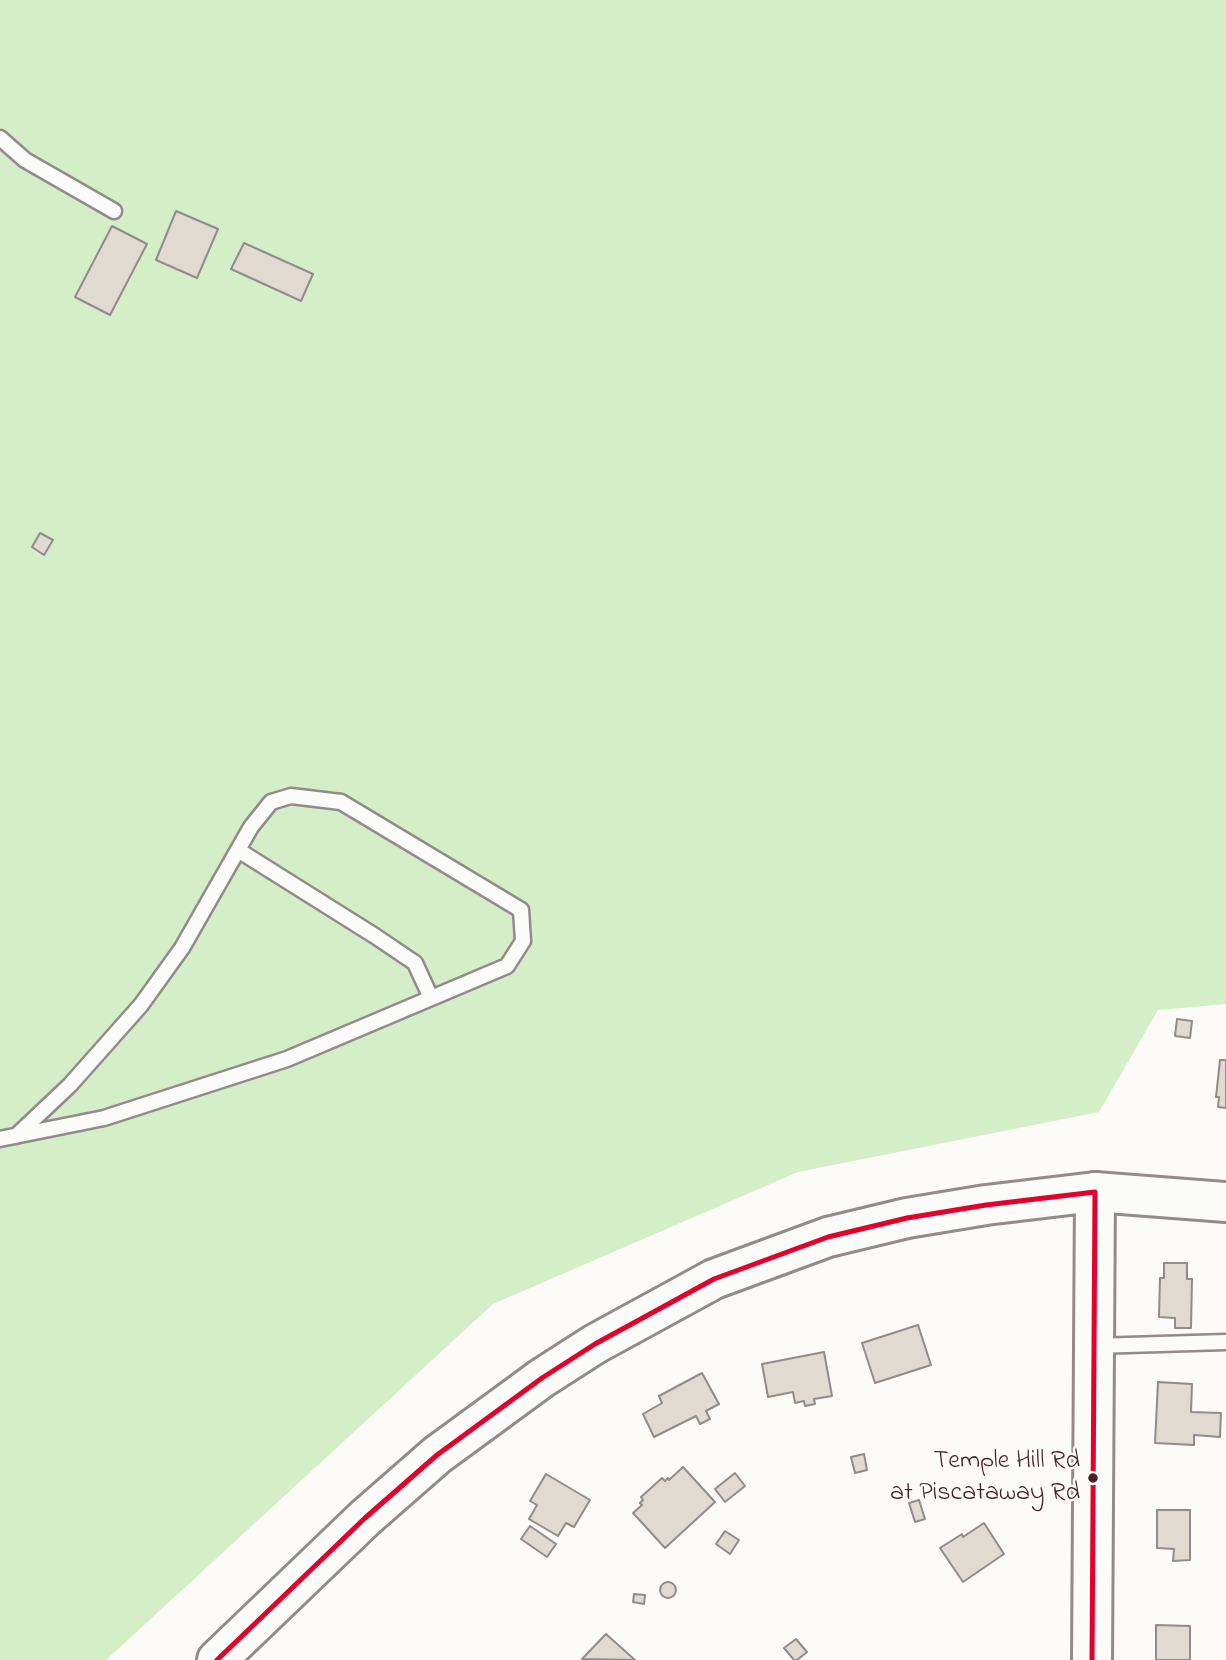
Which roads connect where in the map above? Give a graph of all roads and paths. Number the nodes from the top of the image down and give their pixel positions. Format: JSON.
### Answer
{"nodes":[{"id":1,"x":0,"y":138,"type":"edge"},
{"id":2,"x":114,"y":211,"type":"dead end"},
{"id":3,"x":238,"y":850,"type":"junction"},
{"id":4,"x":431,"y":998,"type":"junction"},
{"id":5,"x":16,"y":1136,"type":"junction"},
{"id":6,"x":0,"y":1139,"type":"edge"},
{"id":7,"x":1095,"y":1192,"type":"junction"},
{"id":8,"x":1226,"y":1202,"type":"edge"},
{"id":9,"x":1226,"y":1342,"type":"edge"},
{"id":10,"x":1094,"y":1346,"type":"junction"},
{"id":11,"x":217,"y":1660,"type":"edge"},
{"id":12,"x":1092,"y":1660,"type":"edge"}],
"edges":[{"from":1,"to":2,"type":"lane"},
{"from":3,"to":4,"type":"lane"},
{"from":3,"to":4,"type":"lane"},
{"from":3,"to":5,"type":"lane"},
{"from":4,"to":5,"type":"lane"},
{"from":5,"to":6,"type":"lane"},
{"from":7,"to":8,"type":"main road"},
{"from":7,"to":10,"type":"main road"},
{"from":7,"to":11,"type":"main road"},
{"from":9,"to":10,"type":"lane"},
{"from":10,"to":12,"type":"main road"}]}
